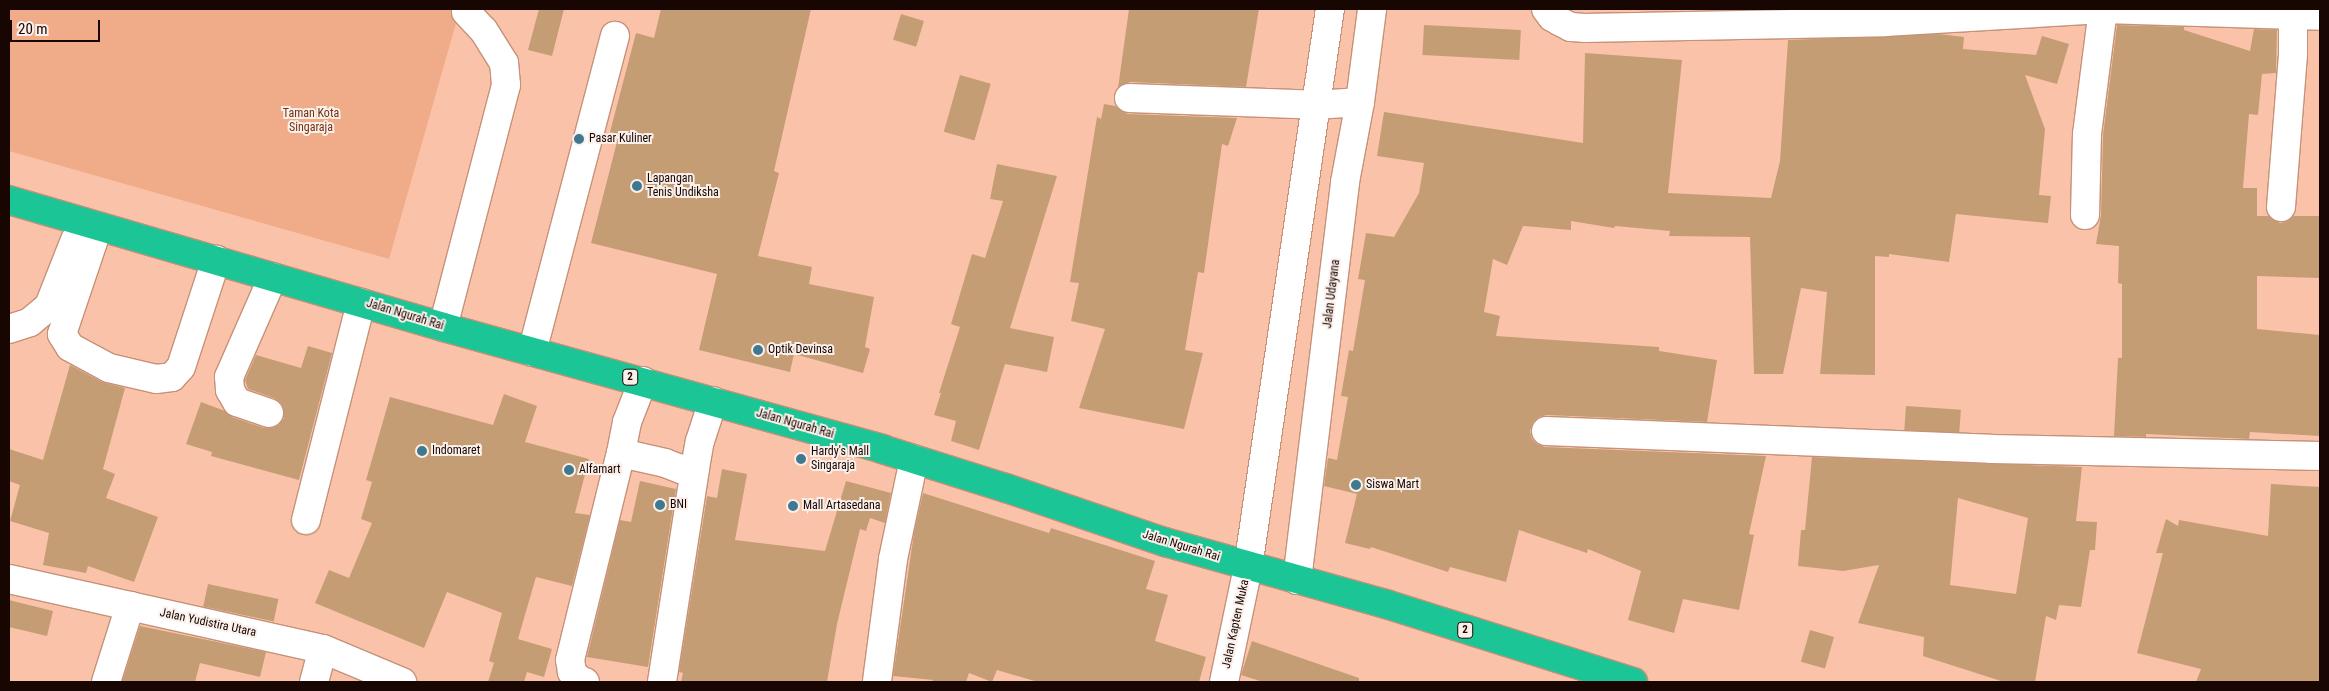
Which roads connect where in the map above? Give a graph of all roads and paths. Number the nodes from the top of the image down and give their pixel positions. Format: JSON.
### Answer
{"nodes":[{"id":1,"x":1330,"y":9,"type":"edge"},
{"id":2,"x":1372,"y":9,"type":"edge"},
{"id":3,"x":1546,"y":9,"type":"edge"},
{"id":4,"x":2103,"y":10,"type":"edge"},
{"id":5,"x":466,"y":12,"type":"dead end"},
{"id":6,"x":2293,"y":16,"type":"junction"},
{"id":7,"x":2320,"y":16,"type":"edge"},
{"id":8,"x":615,"y":36,"type":"dead end"},
{"id":9,"x":1130,"y":98,"type":"dead end"},
{"id":10,"x":1360,"y":102,"type":"junction"},
{"id":11,"x":1316,"y":105,"type":"junction"},
{"id":12,"x":9,"y":200,"type":"edge"},
{"id":13,"x":2281,"y":207,"type":"dead end"},
{"id":14,"x":2085,"y":214,"type":"dead end"},
{"id":15,"x":90,"y":225,"type":"junction"},
{"id":16,"x":216,"y":260,"type":"junction"},
{"id":17,"x":273,"y":277,"type":"junction"},
{"id":18,"x":361,"y":303,"type":"junction"},
{"id":19,"x":443,"y":327,"type":"junction"},
{"id":20,"x":9,"y":330,"type":"edge"},
{"id":21,"x":532,"y":352,"type":"junction"},
{"id":22,"x":643,"y":381,"type":"junction"},
{"id":23,"x":714,"y":402,"type":"junction"},
{"id":24,"x":269,"y":413,"type":"dead end"},
{"id":25,"x":1546,"y":431,"type":"dead end"},
{"id":26,"x":621,"y":453,"type":"junction"},
{"id":27,"x":2320,"y":456,"type":"edge"},
{"id":28,"x":914,"y":459,"type":"junction"},
{"id":29,"x":695,"y":468,"type":"junction"},
{"id":30,"x":306,"y":520,"type":"dead end"},
{"id":31,"x":1248,"y":567,"type":"junction"},
{"id":32,"x":9,"y":579,"type":"edge"},
{"id":33,"x":1297,"y":580,"type":"junction"},
{"id":34,"x":130,"y":606,"type":"junction"},
{"id":35,"x":323,"y":648,"type":"junction"},
{"id":36,"x":877,"y":681,"type":"edge"},
{"id":37,"x":106,"y":682,"type":"edge"},
{"id":38,"x":314,"y":682,"type":"edge"},
{"id":39,"x":402,"y":682,"type":"edge"},
{"id":40,"x":585,"y":682,"type":"edge"},
{"id":41,"x":662,"y":682,"type":"edge"},
{"id":42,"x":1224,"y":682,"type":"edge"},
{"id":43,"x":1633,"y":682,"type":"edge"}],
"edges":[{"from":1,"to":11,"type":"street"},
{"from":2,"to":10,"type":"street","name":"Jalan Udayana"},
{"from":3,"to":4,"type":"street"},
{"from":4,"to":6,"type":"street"},
{"from":4,"to":14,"type":"street"},
{"from":5,"to":19,"type":"street"},
{"from":6,"to":7,"type":"street"},
{"from":6,"to":13,"type":"street"},
{"from":8,"to":21,"type":"street"},
{"from":9,"to":11,"type":"street"},
{"from":10,"to":11,"type":"street"},
{"from":10,"to":33,"type":"street","name":"Jalan Udayana"},
{"from":11,"to":31,"type":"street"},
{"from":12,"to":15,"type":"highway","name":"Jalan Ngurah Rai","number":"2"},
{"from":15,"to":16,"type":"highway","name":"Jalan Ngurah Rai","number":"2"},
{"from":15,"to":16,"type":"street"},
{"from":15,"to":20,"type":"street"},
{"from":16,"to":17,"type":"highway","name":"Jalan Ngurah Rai","number":"2"},
{"from":17,"to":18,"type":"highway","name":"Jalan Ngurah Rai","number":"2"},
{"from":17,"to":24,"type":"street"},
{"from":18,"to":19,"type":"highway","name":"Jalan Ngurah Rai","number":"2"},
{"from":18,"to":30,"type":"street"},
{"from":19,"to":21,"type":"highway","name":"Jalan Ngurah Rai","number":"2"},
{"from":21,"to":22,"type":"highway","name":"Jalan Ngurah Rai","number":"2"},
{"from":22,"to":23,"type":"highway","name":"Jalan Ngurah Rai","number":"2"},
{"from":22,"to":26,"type":"street"},
{"from":23,"to":28,"type":"highway","name":"Jalan Ngurah Rai","number":"2"},
{"from":23,"to":29,"type":"street"},
{"from":25,"to":27,"type":"street"},
{"from":26,"to":29,"type":"street"},
{"from":26,"to":40,"type":"street"},
{"from":28,"to":31,"type":"highway","name":"Jalan Ngurah Rai","number":"2"},
{"from":28,"to":36,"type":"street"},
{"from":29,"to":41,"type":"street"},
{"from":31,"to":33,"type":"highway","name":"Jalan Ngurah Rai","number":"2"},
{"from":31,"to":42,"type":"street","name":"Jalan Kapten Muka"},
{"from":32,"to":34,"type":"street","name":"Jalan Yudistira Utara"},
{"from":33,"to":43,"type":"highway","name":"Jalan Ngurah Rai","number":"2"},
{"from":34,"to":35,"type":"street","name":"Jalan Yudistira Utara"},
{"from":34,"to":37,"type":"street"},
{"from":35,"to":38,"type":"street"},
{"from":35,"to":39,"type":"street","name":"Jalan Yudistira Utara"}]}
